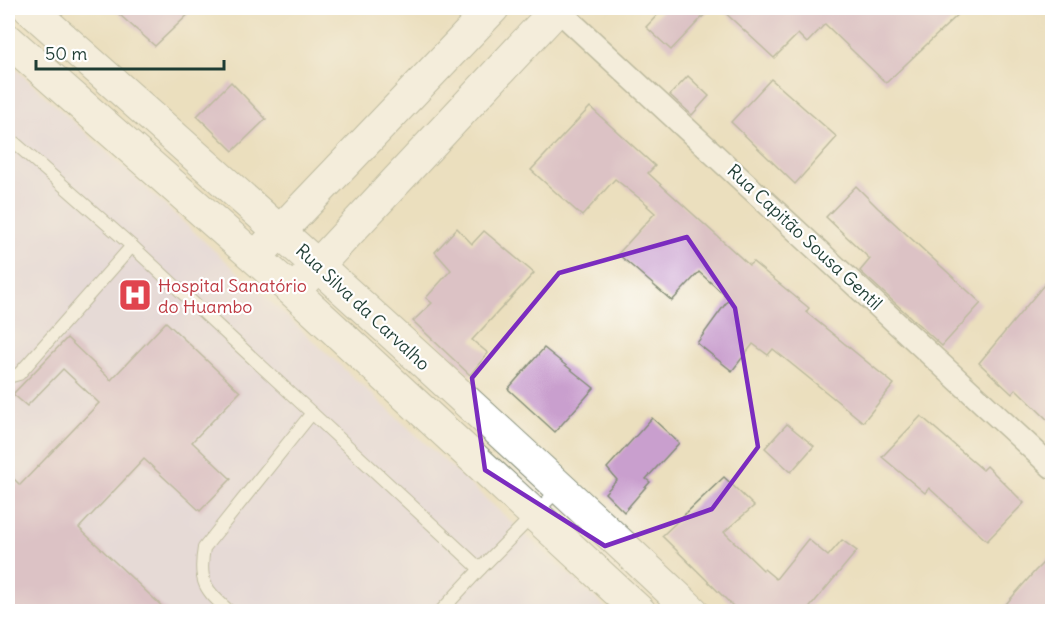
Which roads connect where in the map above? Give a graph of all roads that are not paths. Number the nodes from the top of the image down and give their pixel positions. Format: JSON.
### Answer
{"nodes":[{"id":1,"x":29,"y":8,"type":"edge"},
{"id":2,"x":492,"y":8,"type":"edge"},
{"id":3,"x":557,"y":8,"type":"edge"},
{"id":4,"x":8,"y":40,"type":"edge"},
{"id":5,"x":8,"y":137,"type":"edge"},
{"id":6,"x":281,"y":231,"type":"junction"},
{"id":7,"x":132,"y":246,"type":"junction"},
{"id":8,"x":255,"y":258,"type":"junction"},
{"id":9,"x":317,"y":265,"type":"junction"},
{"id":10,"x":294,"y":292,"type":"junction"},
{"id":11,"x":8,"y":377,"type":"edge"},
{"id":12,"x":312,"y":413,"type":"junction"},
{"id":13,"x":1053,"y":467,"type":"edge"},
{"id":14,"x":561,"y":488,"type":"junction"},
{"id":15,"x":536,"y":514,"type":"junction"},
{"id":16,"x":480,"y":569,"type":"junction"},
{"id":17,"x":230,"y":612,"type":"edge"},
{"id":18,"x":440,"y":612,"type":"edge"},
{"id":19,"x":640,"y":612,"type":"edge"},
{"id":20,"x":693,"y":612,"type":"edge"}],
"edges":[{"from":1,"to":6,"type":"street","name":"Rua Silva da Carvalho"},
{"from":2,"to":6,"type":"street"},
{"from":3,"to":9,"type":"street"},
{"from":3,"to":13,"type":"street","name":"Rua Capitão Sousa Gentil"},
{"from":4,"to":8,"type":"street","name":"Rua Silva da Carvalho"},
{"from":5,"to":7,"type":"lane"},
{"from":6,"to":8,"type":"street"},
{"from":6,"to":9,"type":"street","name":"Rua Silva da Carvalho"},
{"from":7,"to":11,"type":"lane"},
{"from":7,"to":12,"type":"lane"},
{"from":8,"to":10,"type":"street","name":"Rua Silva da Carvalho"},
{"from":9,"to":10,"type":"street"},
{"from":9,"to":14,"type":"street","name":"Rua Silva da Carvalho"},
{"from":10,"to":15,"type":"street","name":"Rua Silva da Carvalho"},
{"from":12,"to":16,"type":"lane"},
{"from":12,"to":17,"type":"lane"},
{"from":14,"to":15,"type":"lane"},
{"from":14,"to":20,"type":"street","name":"Rua Silva da Carvalho"},
{"from":15,"to":16,"type":"lane"},
{"from":15,"to":19,"type":"street","name":"Rua Silva da Carvalho"},
{"from":16,"to":18,"type":"lane"}]}
